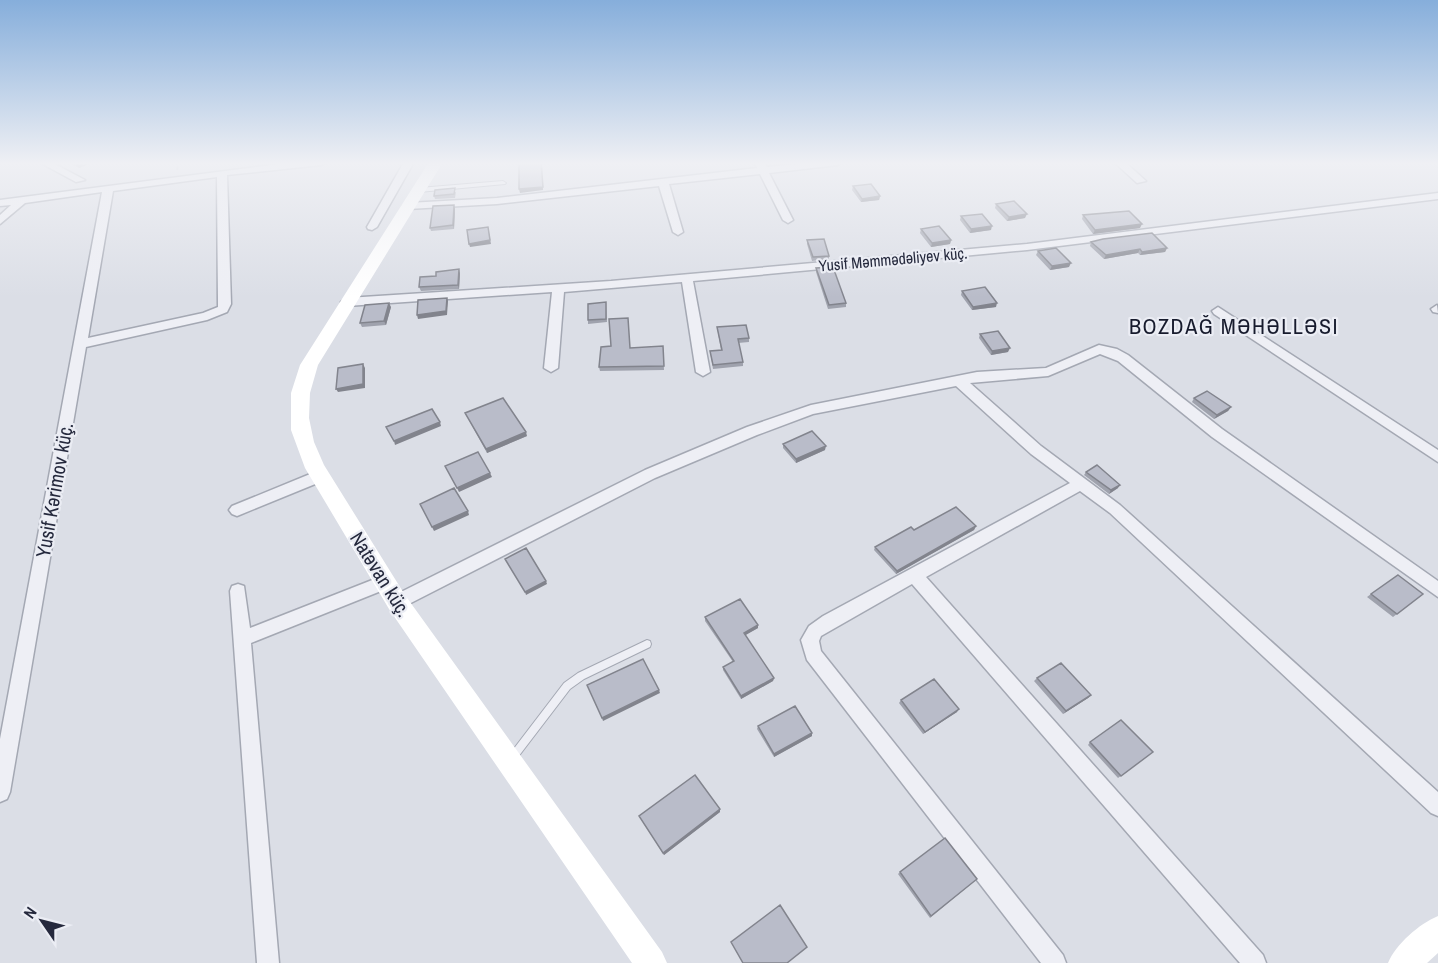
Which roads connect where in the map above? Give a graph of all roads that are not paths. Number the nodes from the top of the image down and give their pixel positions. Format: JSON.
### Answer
{"nodes":[{"id":1,"x":15,"y":207,"type":"edge"},
{"id":2,"x":105,"y":207,"type":"edge"},
{"id":3,"x":223,"y":207,"type":"edge"},
{"id":4,"x":383,"y":207,"type":"edge"},
{"id":5,"x":408,"y":207,"type":"edge"},
{"id":6,"x":670,"y":207,"type":"edge"},
{"id":7,"x":781,"y":207,"type":"edge"},
{"id":8,"x":1350,"y":207,"type":"edge"},
{"id":9,"x":788,"y":220,"type":"dead end"},
{"id":10,"x":0,"y":221,"type":"edge"},
{"id":11,"x":372,"y":227,"type":"dead end"},
{"id":12,"x":678,"y":232,"type":"dead end"},
{"id":13,"x":687,"y":278,"type":"junction"},
{"id":14,"x":558,"y":289,"type":"junction"},
{"id":15,"x":347,"y":302,"type":"junction"},
{"id":16,"x":1218,"y":311,"type":"dead end"},
{"id":17,"x":81,"y":344,"type":"junction"},
{"id":18,"x":550,"y":368,"type":"dead end"},
{"id":19,"x":703,"y":372,"type":"dead end"},
{"id":20,"x":958,"y":381,"type":"junction"},
{"id":21,"x":1438,"y":457,"type":"edge"},
{"id":22,"x":320,"y":476,"type":"junction"},
{"id":23,"x":1081,"y":484,"type":"junction"},
{"id":24,"x":237,"y":510,"type":"dead end"},
{"id":25,"x":914,"y":575,"type":"junction"},
{"id":26,"x":1438,"y":590,"type":"edge"},
{"id":27,"x":238,"y":591,"type":"dead end"},
{"id":28,"x":391,"y":592,"type":"junction"},
{"id":29,"x":243,"y":639,"type":"junction"},
{"id":30,"x":647,"y":644,"type":"dead end"},
{"id":31,"x":509,"y":761,"type":"junction"},
{"id":32,"x":0,"y":792,"type":"edge"},
{"id":33,"x":1438,"y":806,"type":"edge"},
{"id":34,"x":1438,"y":932,"type":"edge"},
{"id":35,"x":267,"y":963,"type":"edge"},
{"id":36,"x":651,"y":963,"type":"edge"},
{"id":37,"x":1055,"y":963,"type":"edge"},
{"id":38,"x":1255,"y":963,"type":"edge"},
{"id":39,"x":1404,"y":963,"type":"edge"}],
"edges":[{"from":1,"to":10,"type":"street"},
{"from":2,"to":17,"type":"street","name":"Yusif Kərimov küç."},
{"from":3,"to":17,"type":"street"},
{"from":4,"to":11,"type":"street"},
{"from":5,"to":15,"type":"street","name":"Natəvan küç."},
{"from":6,"to":12,"type":"street"},
{"from":7,"to":9,"type":"street"},
{"from":8,"to":13,"type":"street","name":"Yusif Məmmədəliyev küç."},
{"from":13,"to":14,"type":"street","name":"Yusif Məmmədəliyev küç."},
{"from":13,"to":19,"type":"street"},
{"from":14,"to":15,"type":"street","name":"Yusif Məmmədəliyev küç."},
{"from":14,"to":18,"type":"street"},
{"from":15,"to":22,"type":"street","name":"Natəvan küç."},
{"from":16,"to":21,"type":"street"},
{"from":17,"to":32,"type":"street","name":"Yusif Kərimov küç."},
{"from":20,"to":23,"type":"street"},
{"from":20,"to":26,"type":"street"},
{"from":20,"to":28,"type":"street"},
{"from":22,"to":24,"type":"street"},
{"from":22,"to":28,"type":"street","name":"Natəvan küç."},
{"from":23,"to":25,"type":"street"},
{"from":23,"to":33,"type":"street"},
{"from":25,"to":37,"type":"street"},
{"from":25,"to":38,"type":"street"},
{"from":27,"to":29,"type":"street"},
{"from":28,"to":29,"type":"street"},
{"from":28,"to":31,"type":"street","name":"Natəvan küç."},
{"from":29,"to":35,"type":"street"},
{"from":30,"to":31,"type":"lane"},
{"from":31,"to":36,"type":"street","name":"Natəvan küç."},
{"from":34,"to":39,"type":"street"}]}
